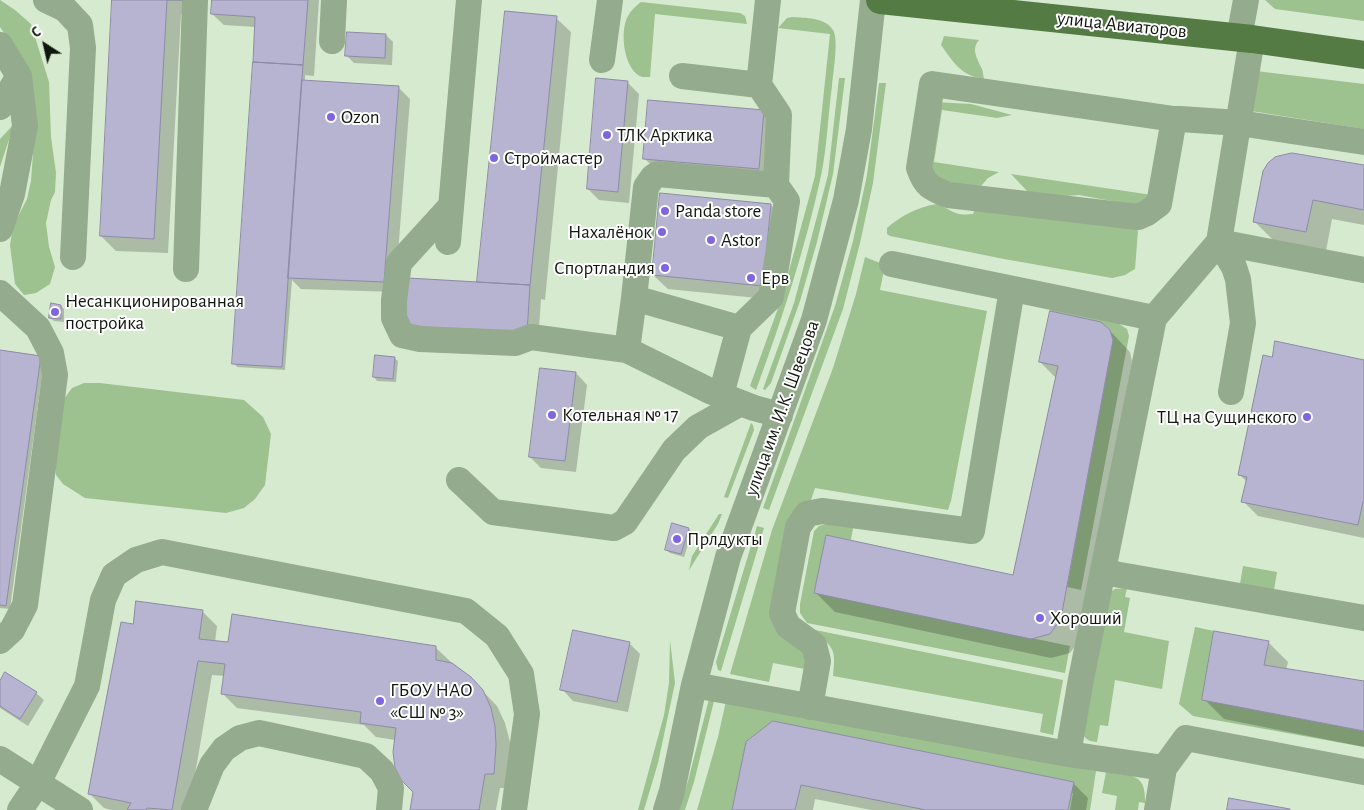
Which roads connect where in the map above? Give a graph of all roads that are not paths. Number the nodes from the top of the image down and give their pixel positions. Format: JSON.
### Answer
{"nodes":[{"id":1,"x":46,"y":0,"type":"edge"},
{"id":2,"x":195,"y":0,"type":"edge"},
{"id":3,"x":334,"y":0,"type":"edge"},
{"id":4,"x":469,"y":0,"type":"edge"},
{"id":5,"x":610,"y":0,"type":"edge"},
{"id":6,"x":768,"y":0,"type":"edge"},
{"id":7,"x":873,"y":0,"type":"edge"},
{"id":8,"x":880,"y":0,"type":"edge"},
{"id":9,"x":1246,"y":0,"type":"edge"},
{"id":10,"x":981,"y":5,"type":"edge"},
{"id":11,"x":1246,"y":38,"type":"junction"},
{"id":12,"x":332,"y":41,"type":"dead end"},
{"id":13,"x":0,"y":45,"type":"edge"},
{"id":14,"x":1364,"y":55,"type":"edge"},
{"id":15,"x":602,"y":60,"type":"dead end"},
{"id":16,"x":19,"y":76,"type":"junction"},
{"id":17,"x":682,"y":76,"type":"dead end"},
{"id":18,"x":759,"y":85,"type":"junction"},
{"id":19,"x":0,"y":107,"type":"edge"},
{"id":20,"x":1174,"y":119,"type":"junction"},
{"id":21,"x":1239,"y":123,"type":"junction"},
{"id":22,"x":1364,"y":142,"type":"edge"},
{"id":23,"x":776,"y":185,"type":"junction"},
{"id":24,"x":451,"y":206,"type":"junction"},
{"id":25,"x":0,"y":229,"type":"edge"},
{"id":26,"x":448,"y":242,"type":"dead end"},
{"id":27,"x":1219,"y":242,"type":"junction"},
{"id":28,"x":73,"y":257,"type":"dead end"},
{"id":29,"x":892,"y":264,"type":"dead end"},
{"id":30,"x":186,"y":269,"type":"dead end"},
{"id":31,"x":1364,"y":270,"type":"edge"},
{"id":32,"x":1012,"y":289,"type":"junction"},
{"id":33,"x":0,"y":293,"type":"edge"},
{"id":34,"x":634,"y":298,"type":"junction"},
{"id":35,"x":1154,"y":318,"type":"junction"},
{"id":36,"x":738,"y":328,"type":"junction"},
{"id":37,"x":627,"y":350,"type":"junction"},
{"id":38,"x":1230,"y":392,"type":"dead end"},
{"id":39,"x":731,"y":399,"type":"junction"},
{"id":40,"x":780,"y":415,"type":"junction"},
{"id":41,"x":459,"y":480,"type":"dead end"},
{"id":42,"x":1103,"y":572,"type":"junction"},
{"id":43,"x":1364,"y":618,"type":"edge"},
{"id":44,"x":0,"y":641,"type":"edge"},
{"id":45,"x":694,"y":685,"type":"junction"},
{"id":46,"x":810,"y":707,"type":"junction"},
{"id":47,"x":1068,"y":754,"type":"junction"},
{"id":48,"x":0,"y":759,"type":"edge"},
{"id":49,"x":1164,"y":768,"type":"junction"},
{"id":50,"x":1364,"y":772,"type":"edge"},
{"id":51,"x":38,"y":783,"type":"junction"},
{"id":52,"x":20,"y":810,"type":"edge"},
{"id":53,"x":80,"y":810,"type":"edge"},
{"id":54,"x":194,"y":810,"type":"edge"},
{"id":55,"x":389,"y":810,"type":"edge"},
{"id":56,"x":514,"y":810,"type":"edge"},
{"id":57,"x":666,"y":810,"type":"edge"},
{"id":58,"x":1157,"y":810,"type":"edge"}],
"edges":[{"from":1,"to":28,"type":"street"},
{"from":2,"to":30,"type":"street"},
{"from":3,"to":12,"type":"street"},
{"from":4,"to":24,"type":"street"},
{"from":5,"to":15,"type":"street"},
{"from":6,"to":18,"type":"street"},
{"from":7,"to":40,"type":"street","name":"улица им. И.К. Швецова"},
{"from":8,"to":10,"type":"main road","name":"улица Авиаторов"},
{"from":9,"to":11,"type":"street"},
{"from":10,"to":11,"type":"main road","name":"улица Авиаторов"},
{"from":11,"to":14,"type":"main road","name":"улица Авиаторов"},
{"from":11,"to":21,"type":"street"},
{"from":13,"to":16,"type":"street"},
{"from":16,"to":19,"type":"street"},
{"from":16,"to":25,"type":"street"},
{"from":17,"to":18,"type":"street"},
{"from":18,"to":23,"type":"street"},
{"from":20,"to":20,"type":"street"},
{"from":20,"to":21,"type":"street"},
{"from":21,"to":22,"type":"street"},
{"from":21,"to":27,"type":"street"},
{"from":23,"to":34,"type":"street"},
{"from":23,"to":36,"type":"street"},
{"from":24,"to":26,"type":"street"},
{"from":24,"to":37,"type":"street"},
{"from":27,"to":31,"type":"street"},
{"from":27,"to":35,"type":"street"},
{"from":27,"to":38,"type":"street"},
{"from":29,"to":32,"type":"street"},
{"from":32,"to":35,"type":"street"},
{"from":32,"to":46,"type":"street"},
{"from":33,"to":44,"type":"street"},
{"from":34,"to":36,"type":"street"},
{"from":34,"to":37,"type":"street"},
{"from":35,"to":42,"type":"street"},
{"from":36,"to":39,"type":"street"},
{"from":37,"to":39,"type":"street"},
{"from":39,"to":40,"type":"street"},
{"from":39,"to":41,"type":"street"},
{"from":40,"to":45,"type":"street","name":"улица им. И.К. Швецова"},
{"from":42,"to":43,"type":"street"},
{"from":42,"to":47,"type":"street"},
{"from":45,"to":46,"type":"street"},
{"from":45,"to":57,"type":"street","name":"улица им. И.К. Швецова"},
{"from":46,"to":47,"type":"street"},
{"from":47,"to":49,"type":"street"},
{"from":48,"to":51,"type":"street"},
{"from":49,"to":50,"type":"street"},
{"from":49,"to":58,"type":"street"},
{"from":51,"to":52,"type":"street"},
{"from":51,"to":53,"type":"street"},
{"from":51,"to":56,"type":"street"},
{"from":54,"to":55,"type":"street"}]}
